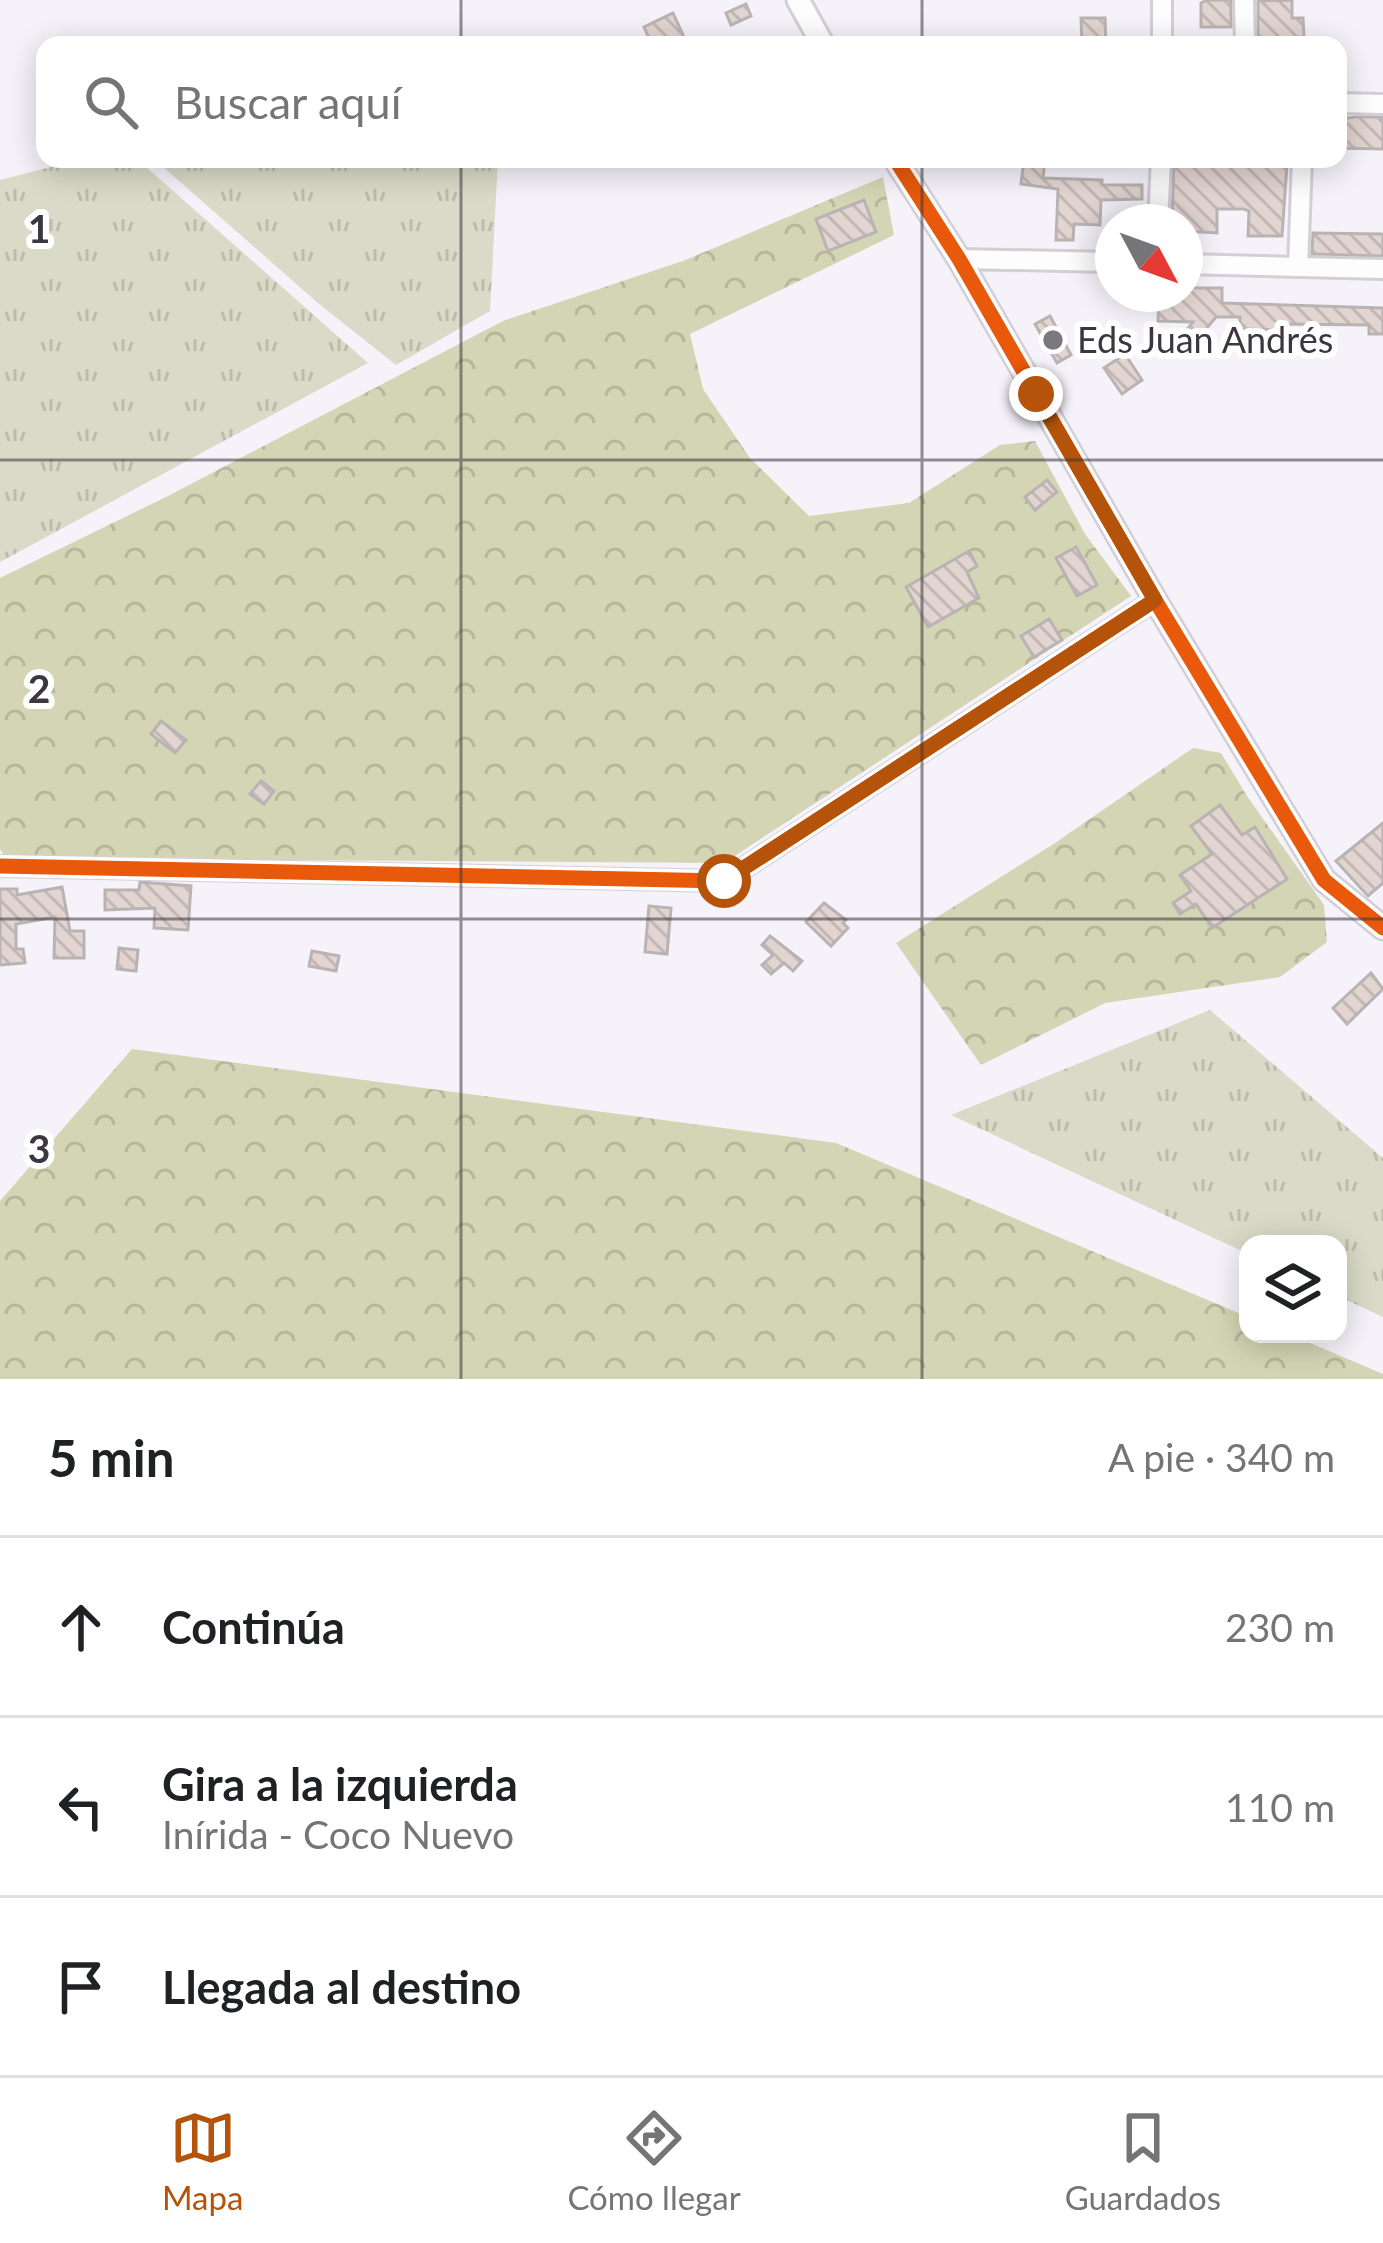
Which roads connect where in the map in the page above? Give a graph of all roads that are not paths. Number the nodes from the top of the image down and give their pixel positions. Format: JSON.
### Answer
{"nodes":[{"id":1,"x":798,"y":0,"type":"edge"},
{"id":2,"x":1162,"y":0,"type":"edge"},
{"id":3,"x":1244,"y":0,"type":"edge"},
{"id":4,"x":818,"y":36,"type":"edge"},
{"id":5,"x":1162,"y":36,"type":"edge"},
{"id":6,"x":1245,"y":36,"type":"edge"},
{"id":7,"x":1347,"y":103,"type":"edge"},
{"id":8,"x":1383,"y":104,"type":"edge"},
{"id":9,"x":902,"y":168,"type":"edge"},
{"id":10,"x":1161,"y":168,"type":"edge"},
{"id":11,"x":1302,"y":168,"type":"edge"},
{"id":12,"x":1159,"y":204,"type":"edge"},
{"id":13,"x":959,"y":259,"type":"junction"},
{"id":14,"x":1095,"y":262,"type":"edge"},
{"id":15,"x":1203,"y":264,"type":"edge"},
{"id":16,"x":1298,"y":267,"type":"junction"},
{"id":17,"x":1383,"y":269,"type":"edge"},
{"id":18,"x":1155,"y":600,"type":"junction"},
{"id":19,"x":0,"y":866,"type":"edge"},
{"id":20,"x":1383,"y":928,"type":"edge"}],
"edges":[{"from":1,"to":4,"type":"street"},
{"from":2,"to":5,"type":"street"},
{"from":3,"to":6,"type":"street"},
{"from":7,"to":8,"type":"street"},
{"from":9,"to":13,"type":"street"},
{"from":10,"to":12,"type":"street"},
{"from":11,"to":16,"type":"street"},
{"from":13,"to":14,"type":"street"},
{"from":13,"to":18,"type":"street"},
{"from":15,"to":16,"type":"street"},
{"from":16,"to":17,"type":"street"},
{"from":18,"to":19,"type":"street"},
{"from":18,"to":20,"type":"street"}]}
